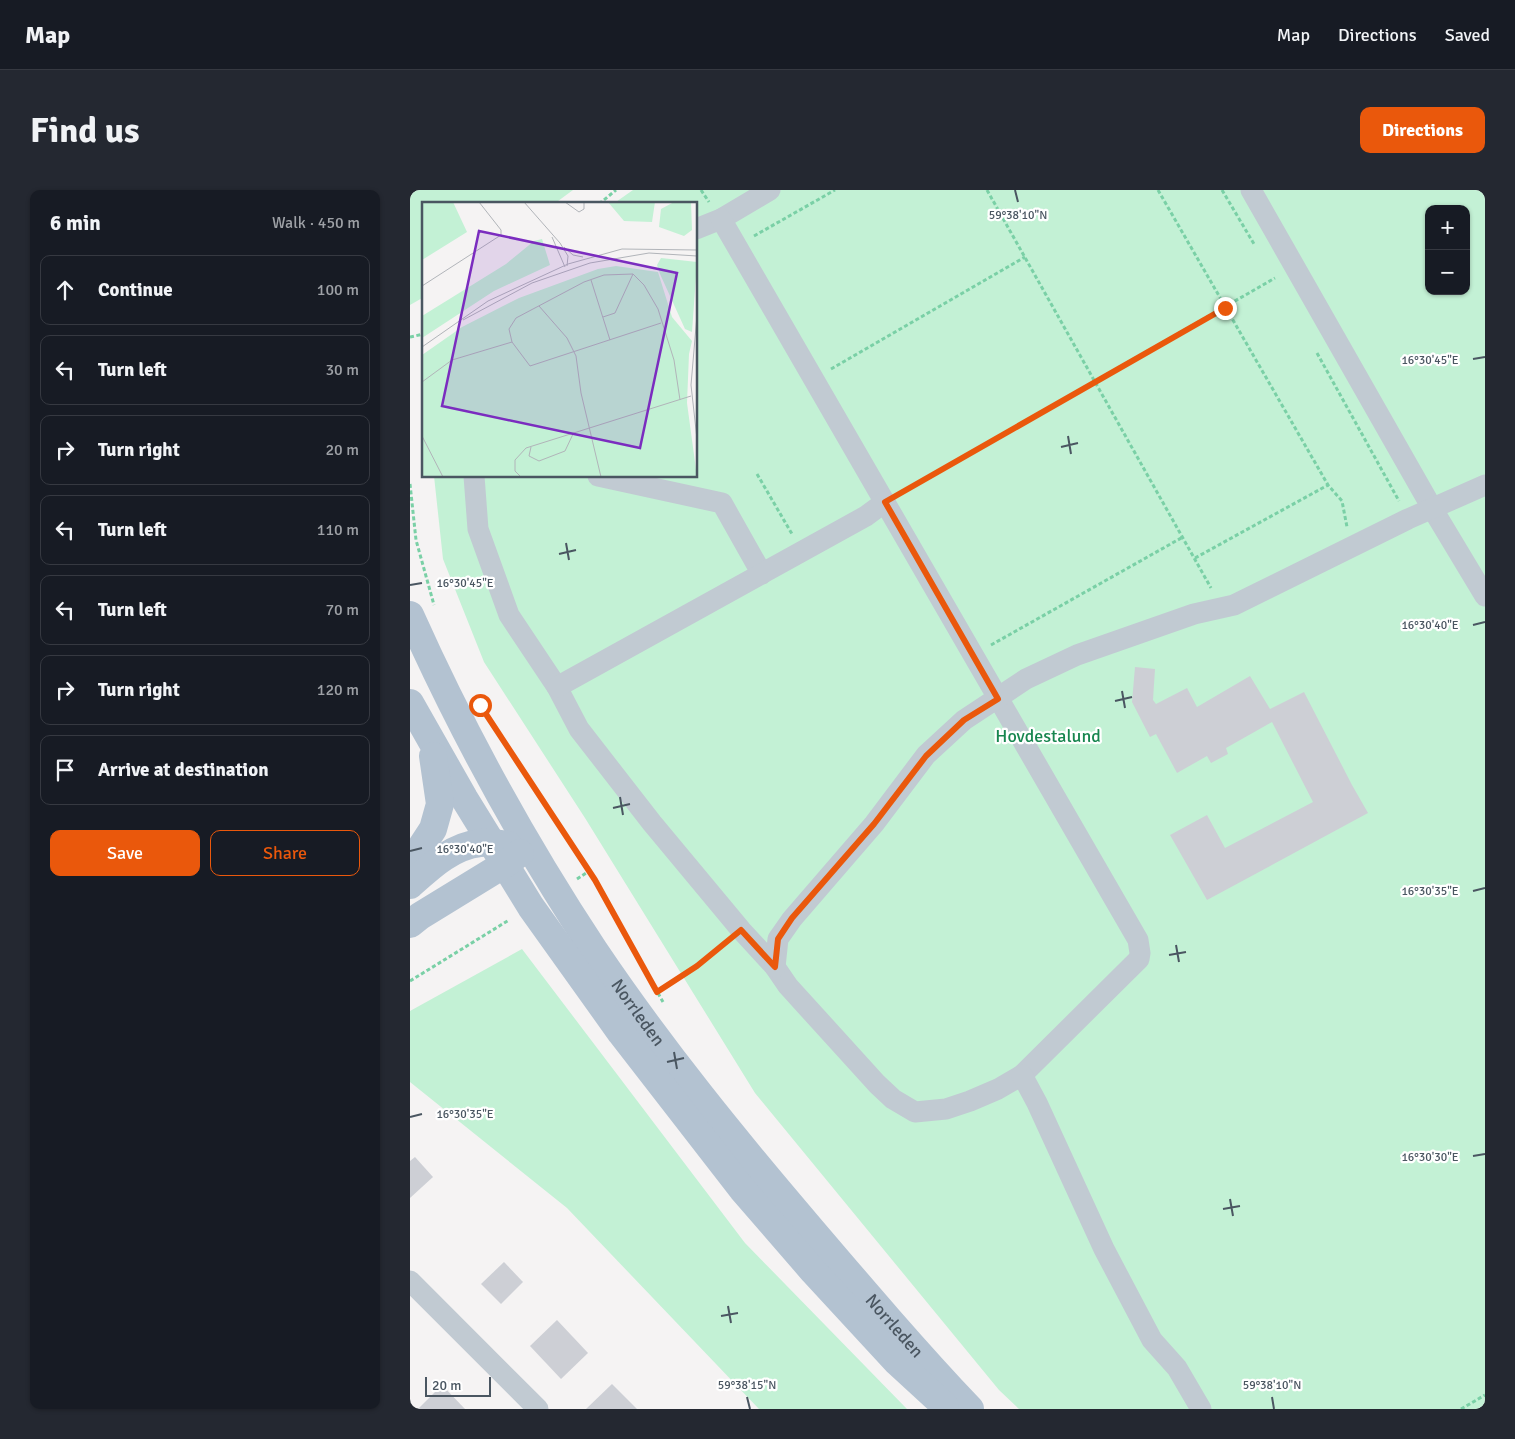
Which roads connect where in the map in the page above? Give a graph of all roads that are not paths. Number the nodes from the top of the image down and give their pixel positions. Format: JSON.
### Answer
{"nodes":[{"id":1,"x":770,"y":190,"type":"edge"},
{"id":2,"x":1251,"y":190,"type":"edge"},
{"id":3,"x":721,"y":219,"type":"junction"},
{"id":4,"x":698,"y":228,"type":"edge"},
{"id":5,"x":474,"y":478,"type":"edge"},
{"id":6,"x":608,"y":478,"type":"edge"},
{"id":7,"x":1485,"y":485,"type":"edge"},
{"id":8,"x":885,"y":502,"type":"junction"},
{"id":9,"x":1432,"y":508,"type":"junction"},
{"id":10,"x":762,"y":574,"type":"junction"},
{"id":11,"x":1485,"y":596,"type":"edge"},
{"id":12,"x":423,"y":613,"type":"edge"},
{"id":13,"x":557,"y":687,"type":"junction"},
{"id":14,"x":998,"y":699,"type":"junction"},
{"id":15,"x":410,"y":703,"type":"edge"},
{"id":16,"x":430,"y":740,"type":"junction"},
{"id":17,"x":530,"y":846,"type":"junction"},
{"id":18,"x":498,"y":854,"type":"junction"},
{"id":19,"x":410,"y":864,"type":"edge"},
{"id":20,"x":410,"y":886,"type":"edge"},
{"id":21,"x":469,"y":886,"type":"junction"},
{"id":22,"x":526,"y":899,"type":"junction"},
{"id":23,"x":410,"y":924,"type":"edge"},
{"id":24,"x":775,"y":967,"type":"junction"},
{"id":25,"x":1022,"y":1075,"type":"junction"},
{"id":26,"x":410,"y":1281,"type":"edge"},
{"id":27,"x":538,"y":1409,"type":"edge"},
{"id":28,"x":948,"y":1409,"type":"edge"},
{"id":29,"x":970,"y":1409,"type":"edge"},
{"id":30,"x":1201,"y":1409,"type":"edge"}],
"edges":[{"from":1,"to":3,"type":"street"},
{"from":2,"to":9,"type":"street"},
{"from":3,"to":4,"type":"street"},
{"from":3,"to":8,"type":"street"},
{"from":5,"to":13,"type":"street"},
{"from":6,"to":10,"type":"street"},
{"from":7,"to":9,"type":"street"},
{"from":8,"to":10,"type":"street"},
{"from":8,"to":14,"type":"street"},
{"from":9,"to":11,"type":"street"},
{"from":9,"to":14,"type":"street"},
{"from":10,"to":13,"type":"street"},
{"from":12,"to":17,"type":"main road","name":"Norrleden"},
{"from":13,"to":24,"type":"street"},
{"from":14,"to":24,"type":"street"},
{"from":14,"to":25,"type":"street"},
{"from":15,"to":16,"type":"main road","name":"Norrleden"},
{"from":16,"to":18,"type":"main road","name":"Norrleden"},
{"from":16,"to":19,"type":"main road"},
{"from":17,"to":18,"type":"main road"},
{"from":17,"to":29,"type":"main road","name":"Norrleden"},
{"from":18,"to":20,"type":"main road"},
{"from":18,"to":21,"type":"main road"},
{"from":18,"to":22,"type":"main road","name":"Norrleden"},
{"from":21,"to":22,"type":"main road"},
{"from":21,"to":23,"type":"main road"},
{"from":22,"to":28,"type":"main road","name":"Norrleden"},
{"from":24,"to":25,"type":"street"},
{"from":25,"to":30,"type":"street"},
{"from":26,"to":27,"type":"street"}]}
